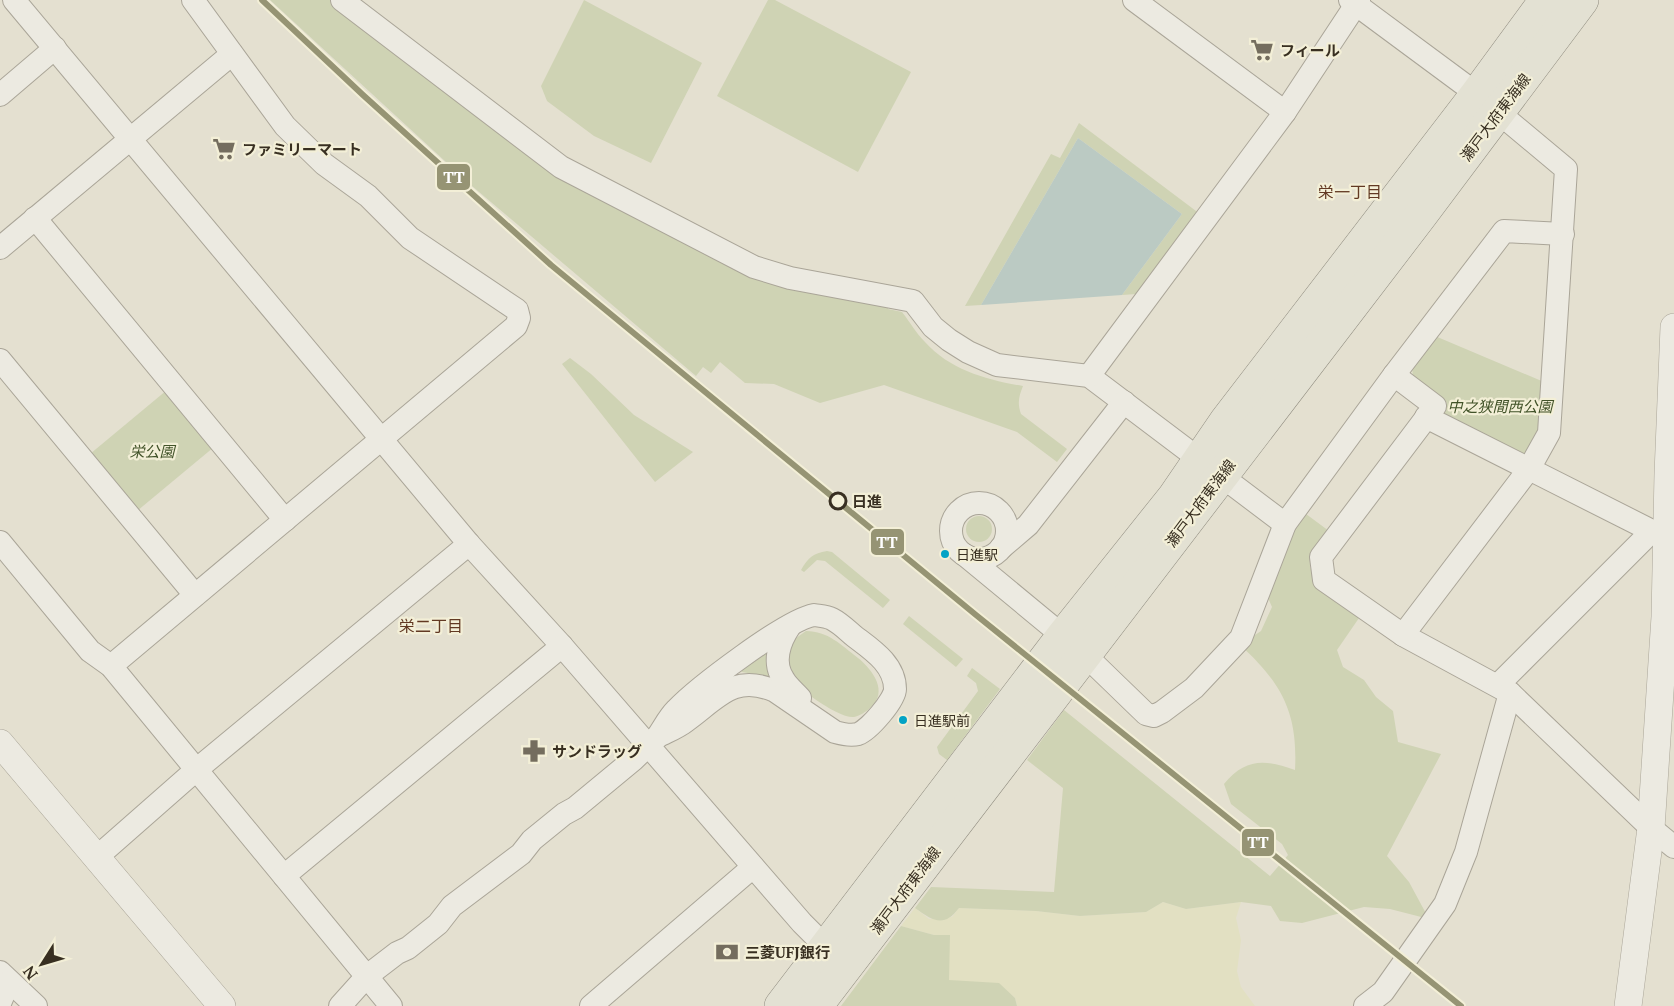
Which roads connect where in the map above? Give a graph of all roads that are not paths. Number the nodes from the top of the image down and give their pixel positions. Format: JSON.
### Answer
{"nodes":[{"id":1,"x":14,"y":0,"type":"edge"},
{"id":2,"x":193,"y":0,"type":"edge"},
{"id":3,"x":342,"y":0,"type":"edge"},
{"id":4,"x":1134,"y":0,"type":"edge"},
{"id":5,"x":1546,"y":0,"type":"edge"},
{"id":6,"x":1582,"y":0,"type":"edge"},
{"id":7,"x":1355,"y":1,"type":"edge"},
{"id":8,"x":55,"y":48,"type":"junction"},
{"id":9,"x":232,"y":54,"type":"junction"},
{"id":10,"x":0,"y":95,"type":"edge"},
{"id":11,"x":1488,"y":103,"type":"junction"},
{"id":12,"x":1285,"y":112,"type":"junction"},
{"id":13,"x":130,"y":140,"type":"junction"},
{"id":14,"x":35,"y":218,"type":"junction"},
{"id":15,"x":1563,"y":234,"type":"junction"},
{"id":16,"x":0,"y":248,"type":"edge"},
{"id":17,"x":1674,"y":327,"type":"edge"},
{"id":18,"x":1673,"y":357,"type":"edge"},
{"id":19,"x":0,"y":360,"type":"edge"},
{"id":20,"x":1394,"y":375,"type":"junction"},
{"id":21,"x":1089,"y":376,"type":"junction"},
{"id":22,"x":1124,"y":402,"type":"junction"},
{"id":23,"x":1426,"y":417,"type":"junction"},
{"id":24,"x":380,"y":439,"type":"junction"},
{"id":25,"x":1210,"y":468,"type":"junction"},
{"id":26,"x":1529,"y":469,"type":"junction"},
{"id":27,"x":1671,"y":476,"type":"edge"},
{"id":28,"x":285,"y":520,"type":"junction"},
{"id":29,"x":1285,"y":524,"type":"junction"},
{"id":30,"x":1659,"y":535,"type":"junction"},
{"id":31,"x":0,"y":542,"type":"edge"},
{"id":32,"x":469,"y":544,"type":"junction"},
{"id":33,"x":1001,"y":548,"type":"junction"},
{"id":34,"x":962,"y":553,"type":"junction"},
{"id":35,"x":195,"y":595,"type":"junction"},
{"id":36,"x":790,"y":626,"type":"junction"},
{"id":37,"x":1403,"y":635,"type":"junction"},
{"id":38,"x":1073,"y":645,"type":"junction"},
{"id":39,"x":562,"y":646,"type":"junction"},
{"id":40,"x":111,"y":666,"type":"junction"},
{"id":41,"x":1504,"y":689,"type":"junction"},
{"id":42,"x":813,"y":717,"type":"junction"},
{"id":43,"x":652,"y":742,"type":"junction"},
{"id":44,"x":0,"y":743,"type":"edge"},
{"id":45,"x":196,"y":770,"type":"junction"},
{"id":46,"x":1650,"y":828,"type":"junction"},
{"id":47,"x":1674,"y":848,"type":"edge"},
{"id":48,"x":97,"y":857,"type":"junction"},
{"id":49,"x":753,"y":867,"type":"junction"},
{"id":50,"x":284,"y":876,"type":"junction"},
{"id":51,"x":837,"y":956,"type":"junction"},
{"id":52,"x":367,"y":976,"type":"junction"},
{"id":53,"x":4,"y":977,"type":"edge"},
{"id":54,"x":0,"y":1003,"type":"edge"},
{"id":55,"x":36,"y":1006,"type":"edge"},
{"id":56,"x":222,"y":1006,"type":"edge"},
{"id":57,"x":340,"y":1006,"type":"edge"},
{"id":58,"x":391,"y":1006,"type":"edge"},
{"id":59,"x":591,"y":1006,"type":"edge"},
{"id":60,"x":781,"y":1006,"type":"edge"},
{"id":61,"x":816,"y":1006,"type":"edge"},
{"id":62,"x":1365,"y":1006,"type":"edge"},
{"id":63,"x":1628,"y":1006,"type":"edge"}],
"edges":[{"from":1,"to":8,"type":"street"},
{"from":2,"to":9,"type":"street"},
{"from":3,"to":21,"type":"street"},
{"from":4,"to":12,"type":"street"},
{"from":5,"to":11,"type":"main road","name":"瀬戸大府東海線"},
{"from":6,"to":11,"type":"main road","name":"瀬戸大府東海線"},
{"from":7,"to":11,"type":"street"},
{"from":7,"to":12,"type":"street"},
{"from":8,"to":10,"type":"street"},
{"from":8,"to":13,"type":"street"},
{"from":9,"to":13,"type":"street"},
{"from":9,"to":24,"type":"street"},
{"from":11,"to":15,"type":"street"},
{"from":11,"to":25,"type":"main road","name":"瀬戸大府東海線"},
{"from":12,"to":21,"type":"street"},
{"from":13,"to":14,"type":"street"},
{"from":13,"to":24,"type":"street"},
{"from":14,"to":16,"type":"street"},
{"from":14,"to":28,"type":"street"},
{"from":15,"to":20,"type":"street"},
{"from":15,"to":26,"type":"street"},
{"from":17,"to":18,"type":"street"},
{"from":18,"to":27,"type":"street"},
{"from":19,"to":35,"type":"street"},
{"from":20,"to":23,"type":"street"},
{"from":20,"to":29,"type":"street"},
{"from":21,"to":22,"type":"street"},
{"from":22,"to":25,"type":"street"},
{"from":22,"to":33,"type":"street"},
{"from":23,"to":26,"type":"street"},
{"from":23,"to":37,"type":"street"},
{"from":24,"to":28,"type":"street"},
{"from":24,"to":32,"type":"street"},
{"from":25,"to":29,"type":"street"},
{"from":25,"to":38,"type":"main road","name":"瀬戸大府東海線"},
{"from":26,"to":30,"type":"street"},
{"from":26,"to":37,"type":"street"},
{"from":27,"to":30,"type":"street"},
{"from":28,"to":35,"type":"street"},
{"from":29,"to":38,"type":"street"},
{"from":30,"to":41,"type":"street"},
{"from":30,"to":46,"type":"street"},
{"from":31,"to":40,"type":"street"},
{"from":32,"to":39,"type":"street"},
{"from":32,"to":45,"type":"street"},
{"from":33,"to":34,"type":"street"},
{"from":33,"to":34,"type":"street"},
{"from":34,"to":38,"type":"street"},
{"from":35,"to":40,"type":"street"},
{"from":36,"to":42,"type":"street"},
{"from":36,"to":42,"type":"street"},
{"from":36,"to":43,"type":"street"},
{"from":37,"to":41,"type":"street"},
{"from":38,"to":51,"type":"main road","name":"瀬戸大府東海線"},
{"from":39,"to":43,"type":"street"},
{"from":39,"to":50,"type":"street"},
{"from":40,"to":45,"type":"street"},
{"from":41,"to":46,"type":"street"},
{"from":41,"to":62,"type":"street"},
{"from":42,"to":43,"type":"street"},
{"from":43,"to":49,"type":"street"},
{"from":43,"to":52,"type":"street"},
{"from":44,"to":48,"type":"street"},
{"from":45,"to":48,"type":"street"},
{"from":45,"to":50,"type":"street"},
{"from":46,"to":47,"type":"street"},
{"from":46,"to":63,"type":"street"},
{"from":48,"to":56,"type":"street"},
{"from":49,"to":51,"type":"street"},
{"from":49,"to":59,"type":"street"},
{"from":50,"to":52,"type":"street"},
{"from":51,"to":60,"type":"main road","name":"瀬戸大府東海線"},
{"from":51,"to":61,"type":"main road","name":"瀬戸大府東海線"},
{"from":52,"to":57,"type":"street"},
{"from":52,"to":58,"type":"street"},
{"from":53,"to":54,"type":"street"},
{"from":53,"to":55,"type":"street"}]}
